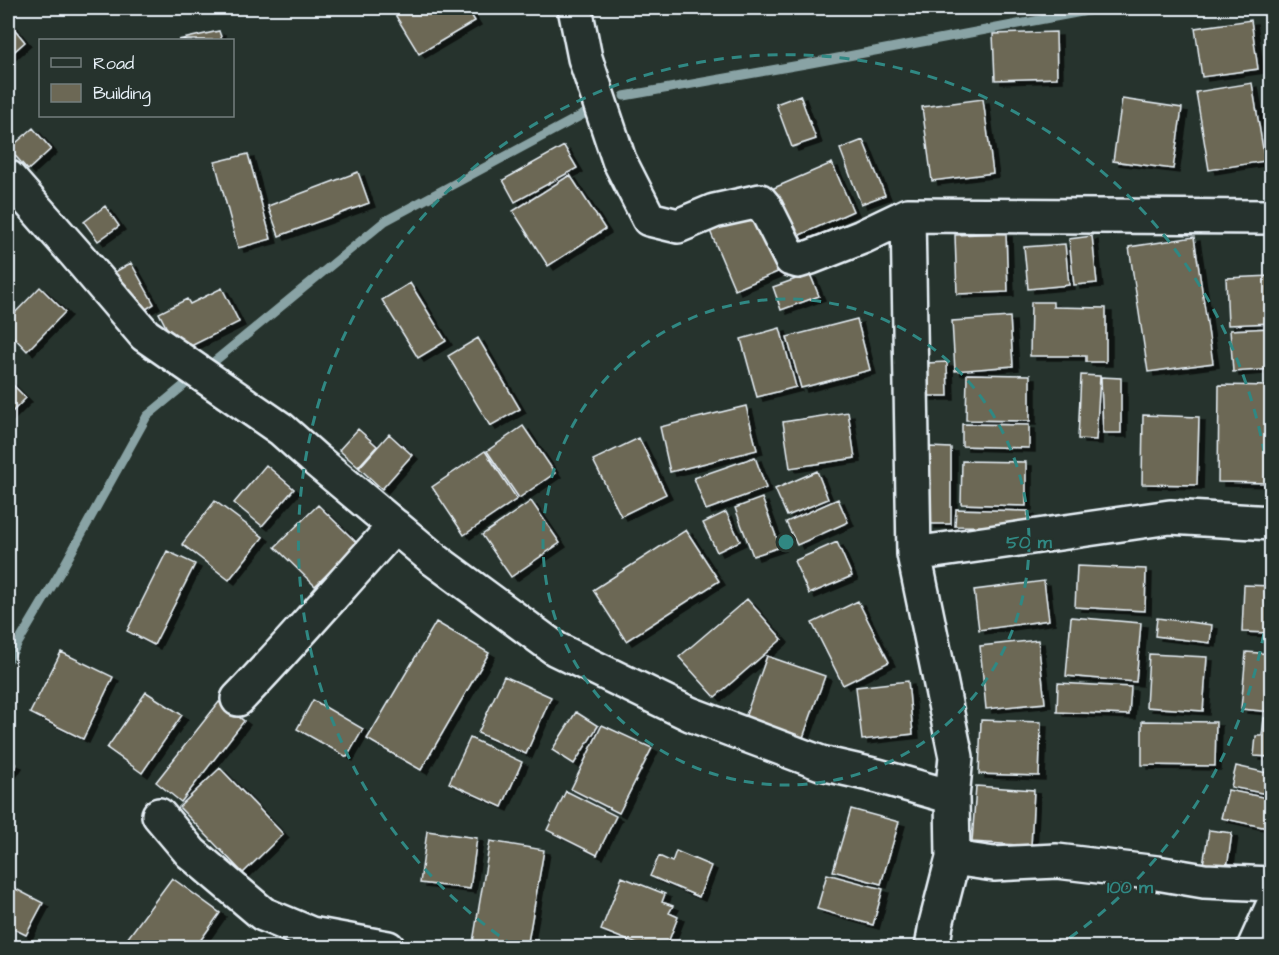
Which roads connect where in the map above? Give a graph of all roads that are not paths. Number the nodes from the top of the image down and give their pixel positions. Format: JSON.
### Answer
{"nodes":[{"id":1,"x":575,"y":8,"type":"edge"},
{"id":2,"x":8,"y":177,"type":"edge"},
{"id":3,"x":908,"y":215,"type":"junction"},
{"id":4,"x":1272,"y":217,"type":"edge"},
{"id":5,"x":1272,"y":524,"type":"edge"},
{"id":6,"x":395,"y":526,"type":"junction"},
{"id":7,"x":914,"y":554,"type":"junction"},
{"id":8,"x":238,"y":699,"type":"dead end"},
{"id":9,"x":952,"y":797,"type":"junction"},
{"id":10,"x":159,"y":815,"type":"dead end"},
{"id":11,"x":953,"y":858,"type":"junction"},
{"id":12,"x":1272,"y":884,"type":"edge"},
{"id":13,"x":1272,"y":908,"type":"edge"},
{"id":14,"x":388,"y":948,"type":"edge"},
{"id":15,"x":932,"y":948,"type":"edge"},
{"id":16,"x":1254,"y":948,"type":"edge"}],
"edges":[{"from":1,"to":3,"type":"street"},
{"from":2,"to":6,"type":"street"},
{"from":3,"to":4,"type":"street"},
{"from":3,"to":7,"type":"street"},
{"from":5,"to":7,"type":"street"},
{"from":6,"to":8,"type":"street"},
{"from":6,"to":9,"type":"street"},
{"from":7,"to":9,"type":"street"},
{"from":9,"to":11,"type":"street"},
{"from":10,"to":14,"type":"street"},
{"from":11,"to":12,"type":"street"},
{"from":11,"to":15,"type":"street"},
{"from":13,"to":16,"type":"street"}]}
